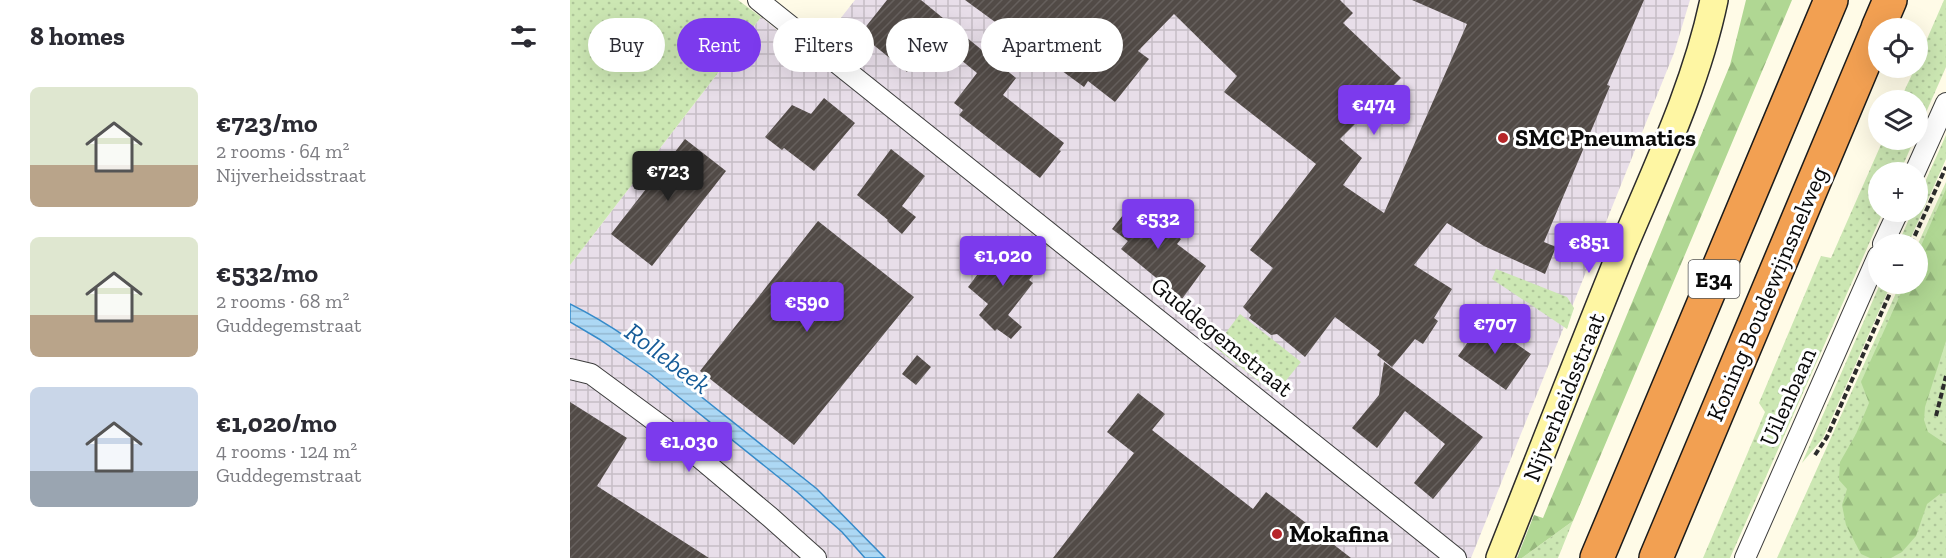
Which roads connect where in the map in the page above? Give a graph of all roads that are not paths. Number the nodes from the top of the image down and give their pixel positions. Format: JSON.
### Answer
{"nodes":[{"id":1,"x":758,"y":0,"type":"edge"},
{"id":2,"x":1714,"y":0,"type":"edge"},
{"id":3,"x":1831,"y":0,"type":"edge"},
{"id":4,"x":1890,"y":0,"type":"edge"},
{"id":5,"x":1883,"y":18,"type":"edge"},
{"id":6,"x":1868,"y":53,"type":"edge"},
{"id":7,"x":1946,"y":103,"type":"edge"},
{"id":8,"x":1919,"y":162,"type":"edge"},
{"id":9,"x":1868,"y":279,"type":"edge"},
{"id":10,"x":570,"y":369,"type":"edge"},
{"id":11,"x":816,"y":558,"type":"edge"},
{"id":12,"x":1456,"y":558,"type":"edge"},
{"id":13,"x":1500,"y":558,"type":"edge"},
{"id":14,"x":1597,"y":558,"type":"edge"},
{"id":15,"x":1656,"y":558,"type":"edge"},
{"id":16,"x":1745,"y":558,"type":"edge"}],
"edges":[{"from":1,"to":12,"type":"street","name":"Guddegemstraat"},
{"from":2,"to":13,"type":"street","name":"Nijverheidsstraat"},
{"from":3,"to":14,"type":"highway","number":"E34"},
{"from":4,"to":5,"type":"highway","name":"Koning Boudewijnsnelweg","number":"E34"},
{"from":6,"to":15,"type":"highway","name":"Koning Boudewijnsnelweg","number":"E34"},
{"from":7,"to":8,"type":"street"},
{"from":9,"to":16,"type":"street","name":"Uilenbaan"},
{"from":10,"to":11,"type":"street"}]}
